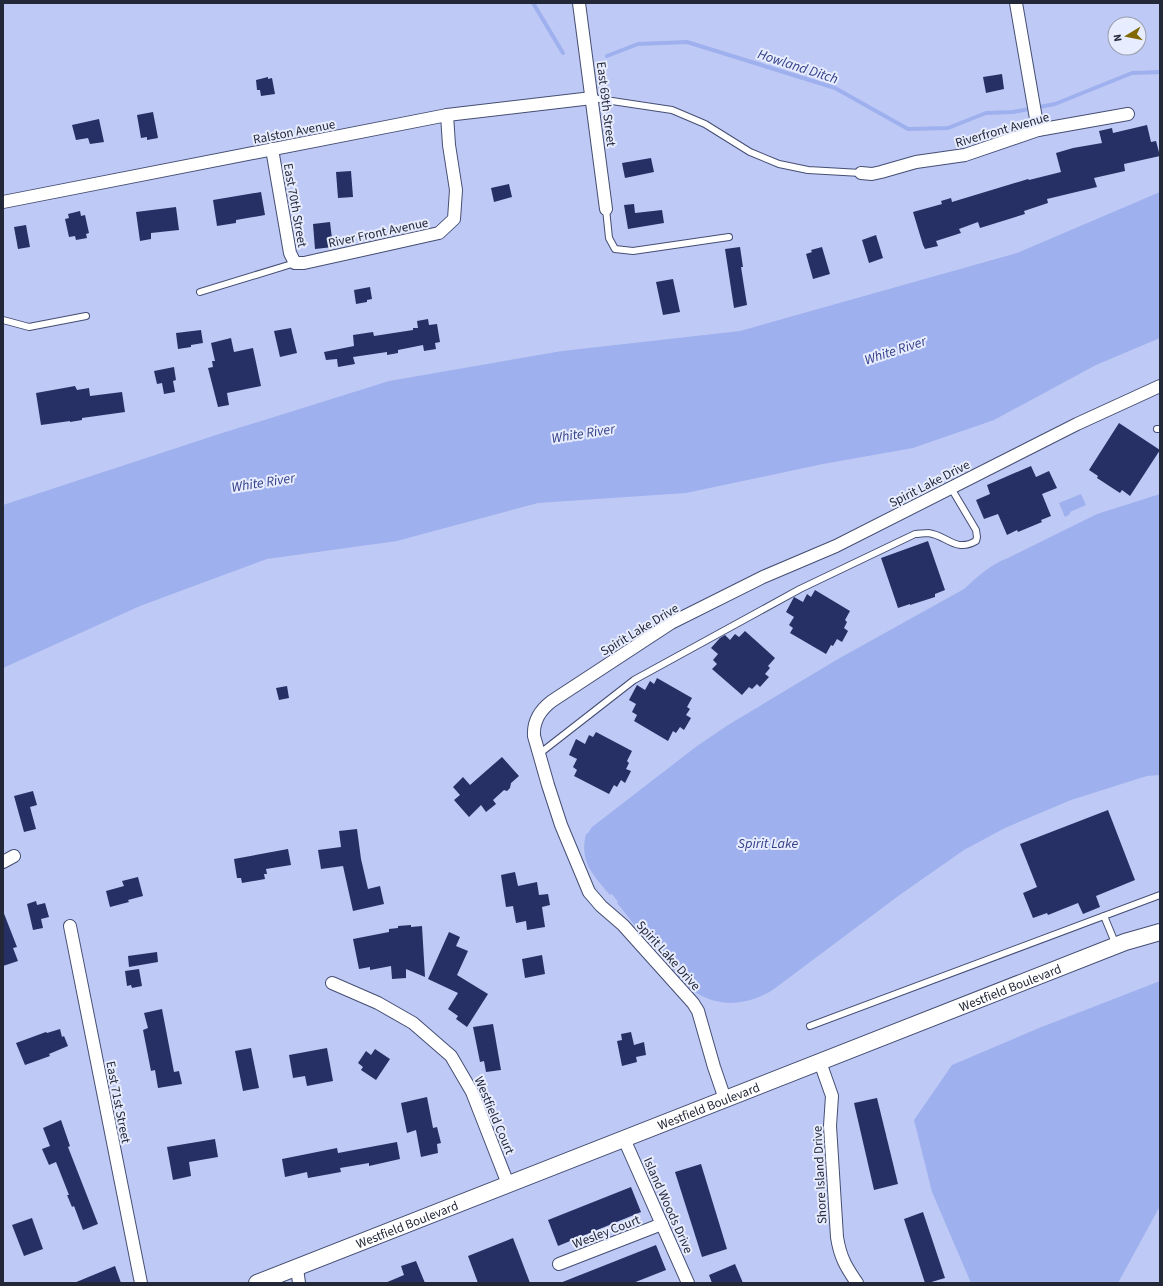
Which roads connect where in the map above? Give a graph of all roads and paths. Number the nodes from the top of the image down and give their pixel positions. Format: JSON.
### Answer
{"nodes":[{"id":1,"x":579,"y":3,"type":"edge"},
{"id":2,"x":1016,"y":3,"type":"edge"},
{"id":3,"x":592,"y":98,"type":"junction"},
{"id":4,"x":1128,"y":114,"type":"dead end"},
{"id":5,"x":447,"y":115,"type":"junction"},
{"id":6,"x":1038,"y":130,"type":"junction"},
{"id":7,"x":272,"y":150,"type":"junction"},
{"id":8,"x":861,"y":173,"type":"joint"},
{"id":9,"x":3,"y":202,"type":"edge"},
{"id":10,"x":606,"y":209,"type":"joint"},
{"id":11,"x":729,"y":237,"type":"dead end"},
{"id":12,"x":296,"y":263,"type":"junction"},
{"id":13,"x":200,"y":292,"type":"dead end"},
{"id":14,"x":86,"y":316,"type":"dead end"},
{"id":15,"x":3,"y":320,"type":"edge"},
{"id":16,"x":1160,"y":386,"type":"edge"},
{"id":17,"x":951,"y":488,"type":"junction"},
{"id":18,"x":539,"y":754,"type":"junction"},
{"id":19,"x":14,"y":856,"type":"dead end"},
{"id":20,"x":3,"y":862,"type":"edge"},
{"id":21,"x":1160,"y":895,"type":"edge"},
{"id":22,"x":1104,"y":916,"type":"junction"},
{"id":23,"x":70,"y":926,"type":"dead end"},
{"id":24,"x":1160,"y":932,"type":"edge"},
{"id":25,"x":1116,"y":946,"type":"junction"},
{"id":26,"x":332,"y":983,"type":"dead end"},
{"id":27,"x":810,"y":1026,"type":"dead end"},
{"id":28,"x":820,"y":1062,"type":"junction"},
{"id":29,"x":725,"y":1100,"type":"junction"},
{"id":30,"x":624,"y":1139,"type":"junction"},
{"id":31,"x":508,"y":1184,"type":"junction"},
{"id":32,"x":662,"y":1224,"type":"junction"},
{"id":33,"x":559,"y":1264,"type":"dead end"},
{"id":34,"x":298,"y":1275,"type":"edge"},
{"id":35,"x":141,"y":1283,"type":"edge"},
{"id":36,"x":257,"y":1283,"type":"edge"},
{"id":37,"x":688,"y":1283,"type":"edge"},
{"id":38,"x":857,"y":1283,"type":"edge"}],
"edges":[{"from":1,"to":3,"type":"street","name":"East 69th Street"},
{"from":2,"to":6,"type":"street"},
{"from":3,"to":5,"type":"street","name":"Ralston Avenue"},
{"from":3,"to":8,"type":"lane"},
{"from":3,"to":10,"type":"street","name":"East 69th Street"},
{"from":4,"to":6,"type":"street","name":"Riverfront Avenue"},
{"from":5,"to":7,"type":"street","name":"Ralston Avenue"},
{"from":5,"to":12,"type":"street","name":"River Front Avenue"},
{"from":6,"to":8,"type":"street","name":"Riverfront Avenue"},
{"from":7,"to":9,"type":"street","name":"Ralston Avenue"},
{"from":7,"to":12,"type":"street","name":"East 70th Street"},
{"from":10,"to":11,"type":"lane"},
{"from":12,"to":13,"type":"lane"},
{"from":14,"to":15,"type":"lane"},
{"from":16,"to":17,"type":"street","name":"Spirit Lake Drive"},
{"from":17,"to":18,"type":"street","name":"Spirit Lake Drive"},
{"from":17,"to":18,"type":"lane"},
{"from":18,"to":29,"type":"street","name":"Spirit Lake Drive"},
{"from":19,"to":20,"type":"street"},
{"from":21,"to":22,"type":"lane"},
{"from":22,"to":25,"type":"lane"},
{"from":22,"to":27,"type":"lane"},
{"from":23,"to":35,"type":"street","name":"East 71st Street"},
{"from":24,"to":25,"type":"street","name":"Westfield Boulevard"},
{"from":25,"to":28,"type":"street","name":"Westfield Boulevard"},
{"from":26,"to":31,"type":"street","name":"Westfield Court"},
{"from":28,"to":29,"type":"street","name":"Westfield Boulevard"},
{"from":28,"to":38,"type":"street","name":"Shore Island Drive"},
{"from":29,"to":30,"type":"street","name":"Westfield Boulevard"},
{"from":30,"to":31,"type":"street","name":"Westfield Boulevard"},
{"from":30,"to":32,"type":"street","name":"Island Woods Drive"},
{"from":31,"to":34,"type":"street","name":"Westfield Boulevard"},
{"from":32,"to":33,"type":"street","name":"Wesley Court"},
{"from":32,"to":37,"type":"street","name":"Island Woods Drive"},
{"from":34,"to":36,"type":"street","name":"Westfield Boulevard"}]}
